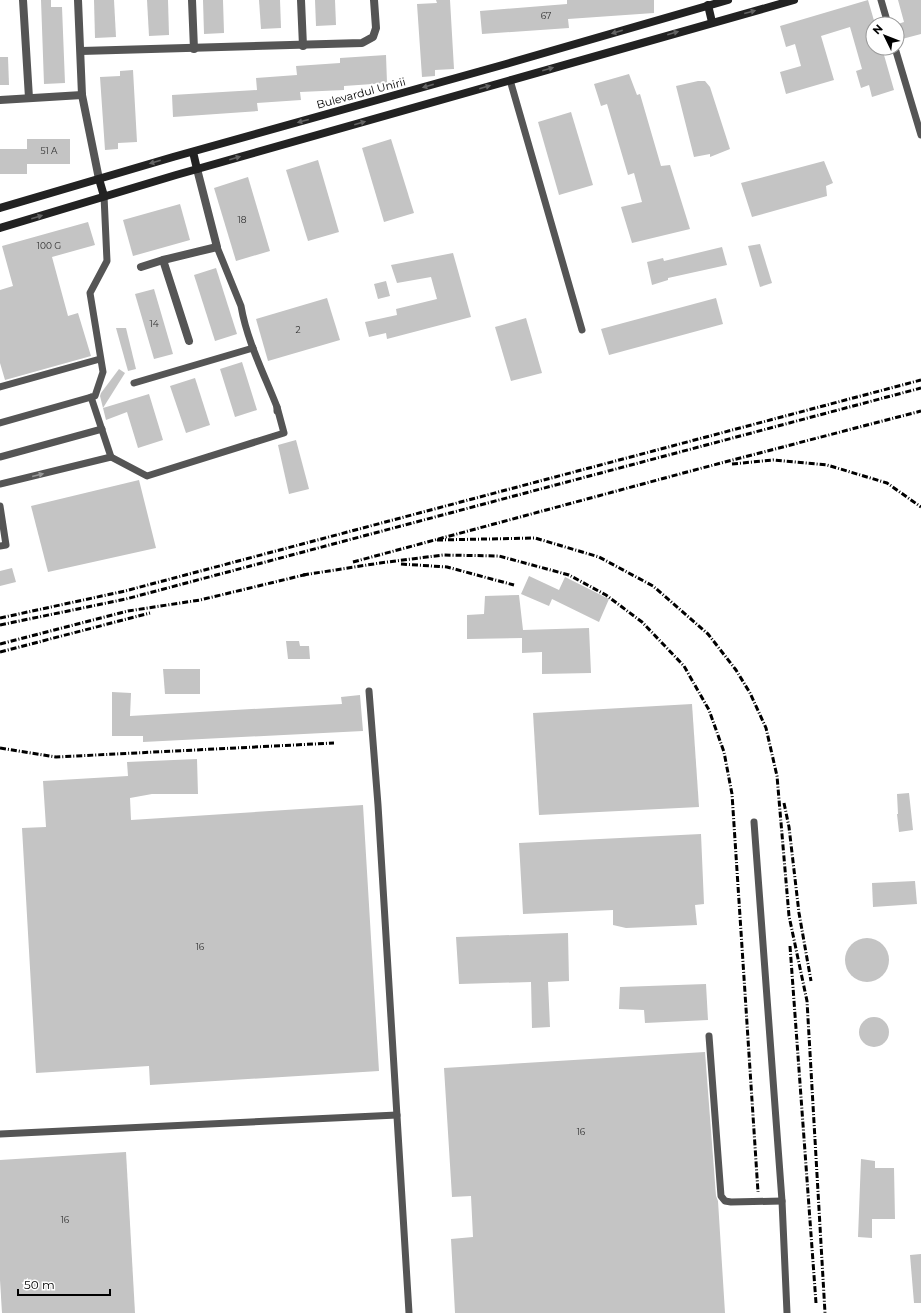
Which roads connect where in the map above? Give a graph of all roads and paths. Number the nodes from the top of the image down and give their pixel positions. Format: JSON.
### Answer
{"nodes":[{"id":1,"x":23,"y":0,"type":"edge"},
{"id":2,"x":78,"y":0,"type":"edge"},
{"id":3,"x":192,"y":0,"type":"edge"},
{"id":4,"x":301,"y":0,"type":"edge"},
{"id":5,"x":374,"y":0,"type":"edge"},
{"id":6,"x":728,"y":0,"type":"edge"},
{"id":7,"x":794,"y":0,"type":"edge"},
{"id":8,"x":881,"y":0,"type":"edge"},
{"id":9,"x":707,"y":3,"type":"edge"},
{"id":10,"x":886,"y":16,"type":"edge"},
{"id":11,"x":712,"y":22,"type":"junction"},
{"id":12,"x":303,"y":46,"type":"junction"},
{"id":13,"x":194,"y":49,"type":"junction"},
{"id":14,"x":81,"y":50,"type":"junction"},
{"id":15,"x":897,"y":56,"type":"edge"},
{"id":16,"x":510,"y":80,"type":"junction"},
{"id":17,"x":82,"y":95,"type":"junction"},
{"id":18,"x":29,"y":98,"type":"junction"},
{"id":19,"x":0,"y":100,"type":"edge"},
{"id":20,"x":921,"y":135,"type":"edge"},
{"id":21,"x":193,"y":152,"type":"junction"},
{"id":22,"x":197,"y":169,"type":"junction"},
{"id":23,"x":99,"y":179,"type":"junction"},
{"id":24,"x":104,"y":196,"type":"junction"},
{"id":25,"x":0,"y":208,"type":"edge"},
{"id":26,"x":0,"y":228,"type":"edge"},
{"id":27,"x":217,"y":247,"type":"junction"},
{"id":28,"x":163,"y":260,"type":"junction"},
{"id":29,"x":141,"y":267,"type":"dead end"},
{"id":30,"x":582,"y":330,"type":"dead end"},
{"id":31,"x":189,"y":341,"type":"dead end"},
{"id":32,"x":253,"y":348,"type":"junction"},
{"id":33,"x":100,"y":359,"type":"junction"},
{"id":34,"x":134,"y":383,"type":"dead end"},
{"id":35,"x":0,"y":387,"type":"edge"},
{"id":36,"x":91,"y":397,"type":"junction"},
{"id":37,"x":277,"y":406,"type":"junction"},
{"id":38,"x":0,"y":423,"type":"edge"},
{"id":39,"x":278,"y":423,"type":"dead end"},
{"id":40,"x":102,"y":429,"type":"junction"},
{"id":41,"x":0,"y":457,"type":"edge"},
{"id":42,"x":111,"y":457,"type":"junction"},
{"id":43,"x":0,"y":484,"type":"edge"},
{"id":44,"x":0,"y":506,"type":"edge"},
{"id":45,"x":0,"y":546,"type":"edge"},
{"id":46,"x":369,"y":691,"type":"dead end"},
{"id":47,"x":754,"y":822,"type":"dead end"},
{"id":48,"x":709,"y":1036,"type":"dead end"},
{"id":49,"x":397,"y":1115,"type":"junction"},
{"id":50,"x":0,"y":1134,"type":"edge"},
{"id":51,"x":782,"y":1201,"type":"junction"},
{"id":52,"x":409,"y":1313,"type":"edge"},
{"id":53,"x":787,"y":1313,"type":"edge"}],
"edges":[{"from":1,"to":18,"type":"street"},
{"from":2,"to":14,"type":"street"},
{"from":3,"to":13,"type":"street"},
{"from":4,"to":12,"type":"street"},
{"from":5,"to":12,"type":"street"},
{"from":6,"to":9,"type":"main road","name":"Bulevardul Unirii"},
{"from":11,"to":7,"type":"main road","one_way":true},
{"from":8,"to":10,"type":"lane"},
{"from":9,"to":11,"type":"main road"},
{"from":9,"to":21,"type":"main road","name":"Bulevardul Unirii","one_way":true},
{"from":16,"to":11,"type":"main road","one_way":true},
{"from":12,"to":13,"type":"street"},
{"from":13,"to":14,"type":"street"},
{"from":14,"to":17,"type":"street"},
{"from":15,"to":20,"type":"lane"},
{"from":22,"to":16,"type":"main road","one_way":true},
{"from":16,"to":30,"type":"lane"},
{"from":17,"to":18,"type":"street"},
{"from":17,"to":23,"type":"street"},
{"from":18,"to":19,"type":"street"},
{"from":21,"to":22,"type":"main road"},
{"from":21,"to":23,"type":"main road","name":"Bulevardul Unirii","one_way":true},
{"from":22,"to":24,"type":"main road"},
{"from":22,"to":27,"type":"street"},
{"from":23,"to":24,"type":"main road"},
{"from":23,"to":25,"type":"main road","name":"Bulevardul Unirii"},
{"from":26,"to":24,"type":"main road","one_way":true},
{"from":24,"to":33,"type":"lane"},
{"from":27,"to":28,"type":"street"},
{"from":27,"to":32,"type":"lane"},
{"from":28,"to":29,"type":"street"},
{"from":28,"to":31,"type":"street"},
{"from":32,"to":34,"type":"lane"},
{"from":32,"to":37,"type":"lane"},
{"from":33,"to":35,"type":"lane"},
{"from":33,"to":36,"type":"lane"},
{"from":36,"to":38,"type":"lane"},
{"from":36,"to":40,"type":"lane"},
{"from":37,"to":39,"type":"lane"},
{"from":37,"to":42,"type":"lane"},
{"from":40,"to":41,"type":"lane"},
{"from":40,"to":42,"type":"lane"},
{"from":43,"to":42,"type":"lane","one_way":true},
{"from":44,"to":45,"type":"lane"},
{"from":46,"to":49,"type":"lane"},
{"from":47,"to":51,"type":"lane"},
{"from":48,"to":51,"type":"lane"},
{"from":49,"to":50,"type":"lane"},
{"from":49,"to":52,"type":"lane"},
{"from":51,"to":53,"type":"lane"}]}
